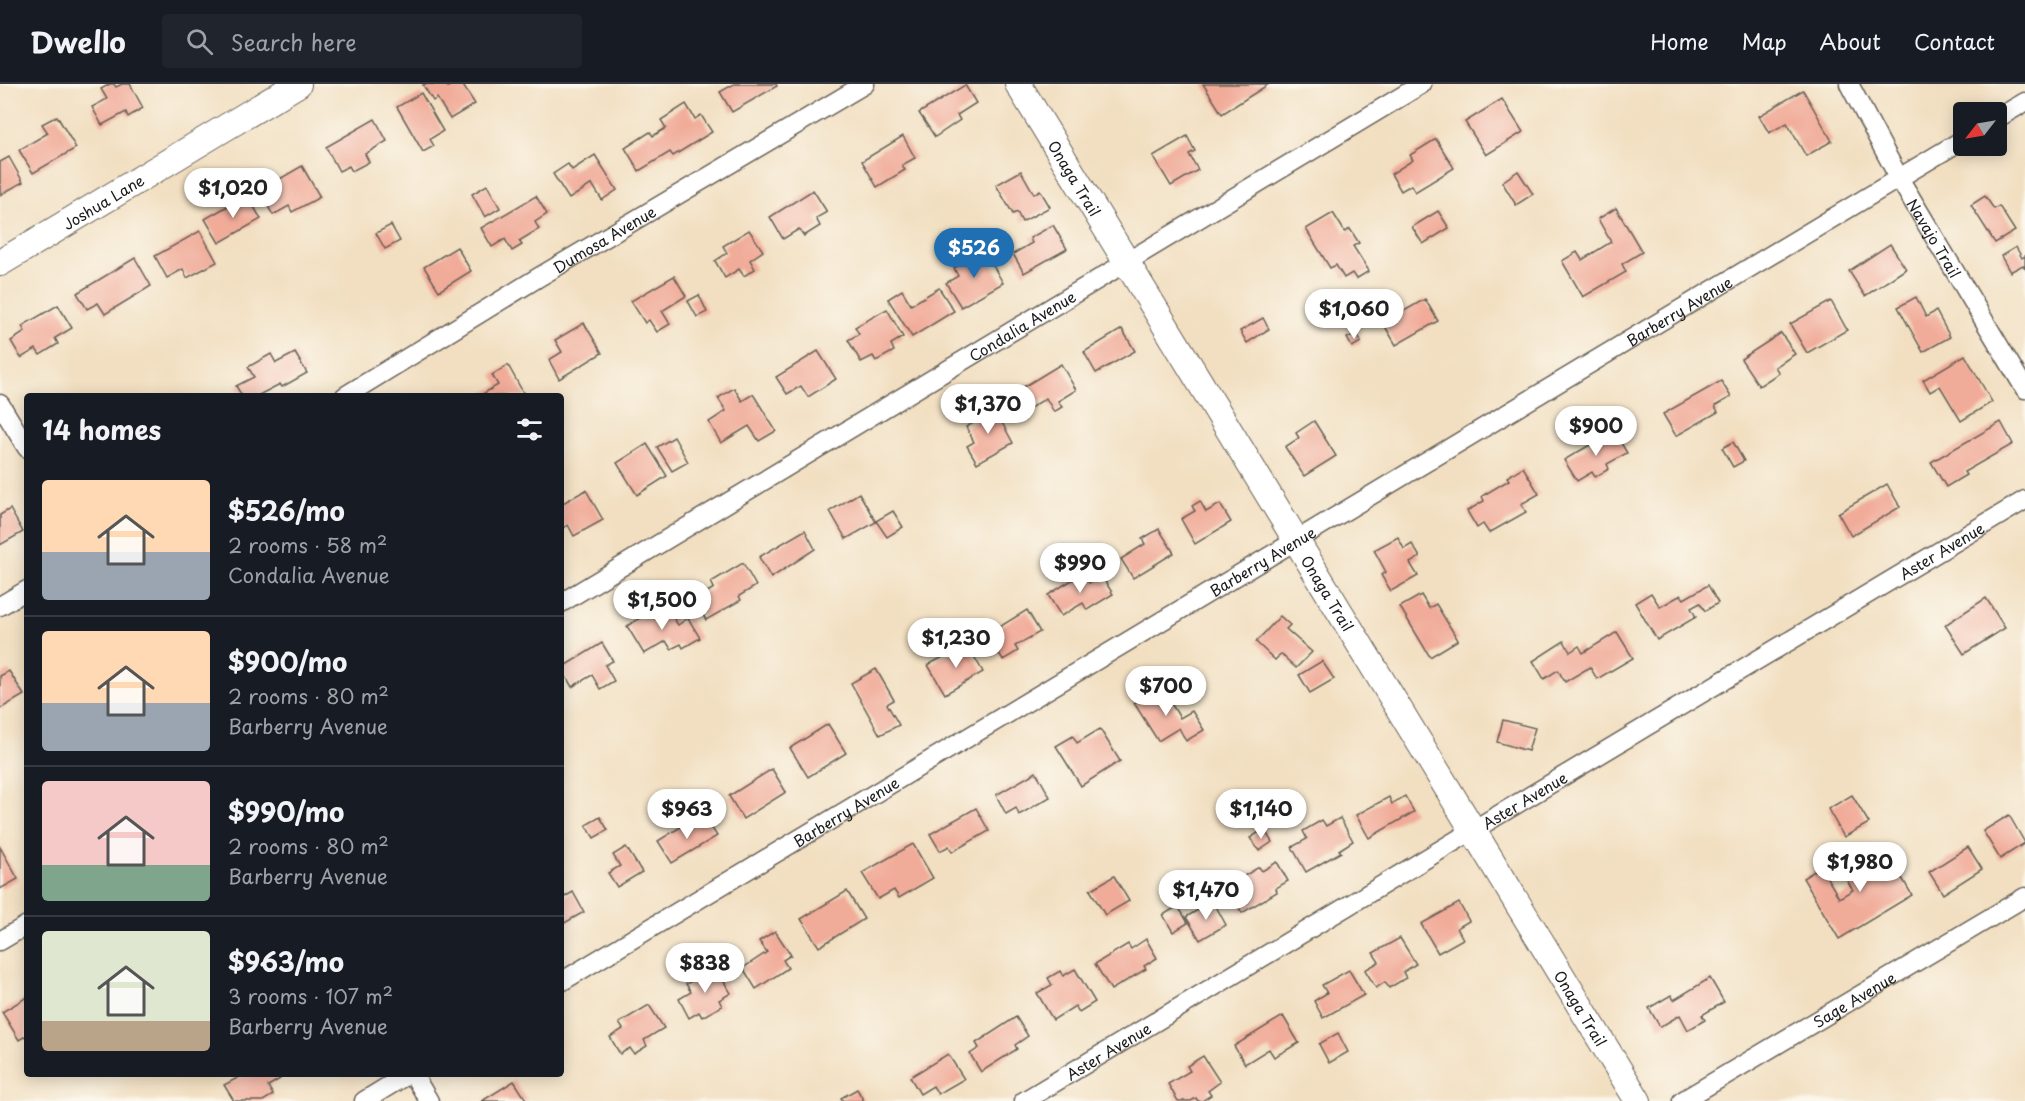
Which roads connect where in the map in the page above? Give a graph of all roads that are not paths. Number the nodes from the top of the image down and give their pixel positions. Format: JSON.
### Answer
{"nodes":[{"id":1,"x":298,"y":84,"type":"edge"},
{"id":2,"x":865,"y":84,"type":"edge"},
{"id":3,"x":1018,"y":84,"type":"edge"},
{"id":4,"x":1422,"y":84,"type":"edge"},
{"id":5,"x":1849,"y":84,"type":"edge"},
{"id":6,"x":2025,"y":102,"type":"edge"},
{"id":7,"x":2007,"y":113,"type":"edge"},
{"id":8,"x":1953,"y":146,"type":"edge"},
{"id":9,"x":1899,"y":178,"type":"junction"},
{"id":10,"x":0,"y":263,"type":"edge"},
{"id":11,"x":1127,"y":263,"type":"junction"},
{"id":12,"x":2025,"y":389,"type":"edge"},
{"id":13,"x":350,"y":393,"type":"edge"},
{"id":14,"x":0,"y":404,"type":"edge"},
{"id":15,"x":24,"y":443,"type":"edge"},
{"id":16,"x":2025,"y":500,"type":"edge"},
{"id":17,"x":1296,"y":540,"type":"junction"},
{"id":18,"x":24,"y":592,"type":"edge"},
{"id":19,"x":564,"y":601,"type":"edge"},
{"id":20,"x":0,"y":606,"type":"edge"},
{"id":21,"x":1473,"y":830,"type":"junction"},
{"id":22,"x":2025,"y":897,"type":"edge"},
{"id":23,"x":24,"y":927,"type":"edge"},
{"id":24,"x":0,"y":941,"type":"edge"},
{"id":25,"x":564,"y":980,"type":"edge"},
{"id":26,"x":403,"y":1077,"type":"edge"},
{"id":27,"x":415,"y":1077,"type":"edge"},
{"id":28,"x":364,"y":1101,"type":"edge"},
{"id":29,"x":429,"y":1101,"type":"edge"},
{"id":30,"x":1024,"y":1101,"type":"edge"},
{"id":31,"x":1638,"y":1101,"type":"edge"},
{"id":32,"x":1682,"y":1101,"type":"edge"}],
"edges":[{"from":1,"to":10,"type":"street","name":"Joshua Lane"},
{"from":2,"to":13,"type":"street","name":"Dumosa Avenue"},
{"from":3,"to":11,"type":"street","name":"Onaga Trail"},
{"from":4,"to":11,"type":"street","name":"Condalia Avenue"},
{"from":5,"to":9,"type":"street","name":"Navajo Trail"},
{"from":6,"to":7,"type":"street"},
{"from":8,"to":9,"type":"street","name":"Barberry Avenue"},
{"from":9,"to":12,"type":"street","name":"Navajo Trail"},
{"from":9,"to":17,"type":"street","name":"Barberry Avenue"},
{"from":11,"to":17,"type":"street","name":"Onaga Trail"},
{"from":11,"to":19,"type":"street","name":"Condalia Avenue"},
{"from":14,"to":15,"type":"street"},
{"from":16,"to":21,"type":"street","name":"Aster Avenue"},
{"from":17,"to":21,"type":"street","name":"Onaga Trail"},
{"from":17,"to":25,"type":"street","name":"Barberry Avenue"},
{"from":18,"to":20,"type":"street"},
{"from":21,"to":30,"type":"street","name":"Aster Avenue"},
{"from":21,"to":31,"type":"street","name":"Onaga Trail"},
{"from":22,"to":32,"type":"street","name":"Sage Avenue"},
{"from":23,"to":24,"type":"street"},
{"from":26,"to":28,"type":"street"},
{"from":27,"to":29,"type":"street"}]}
